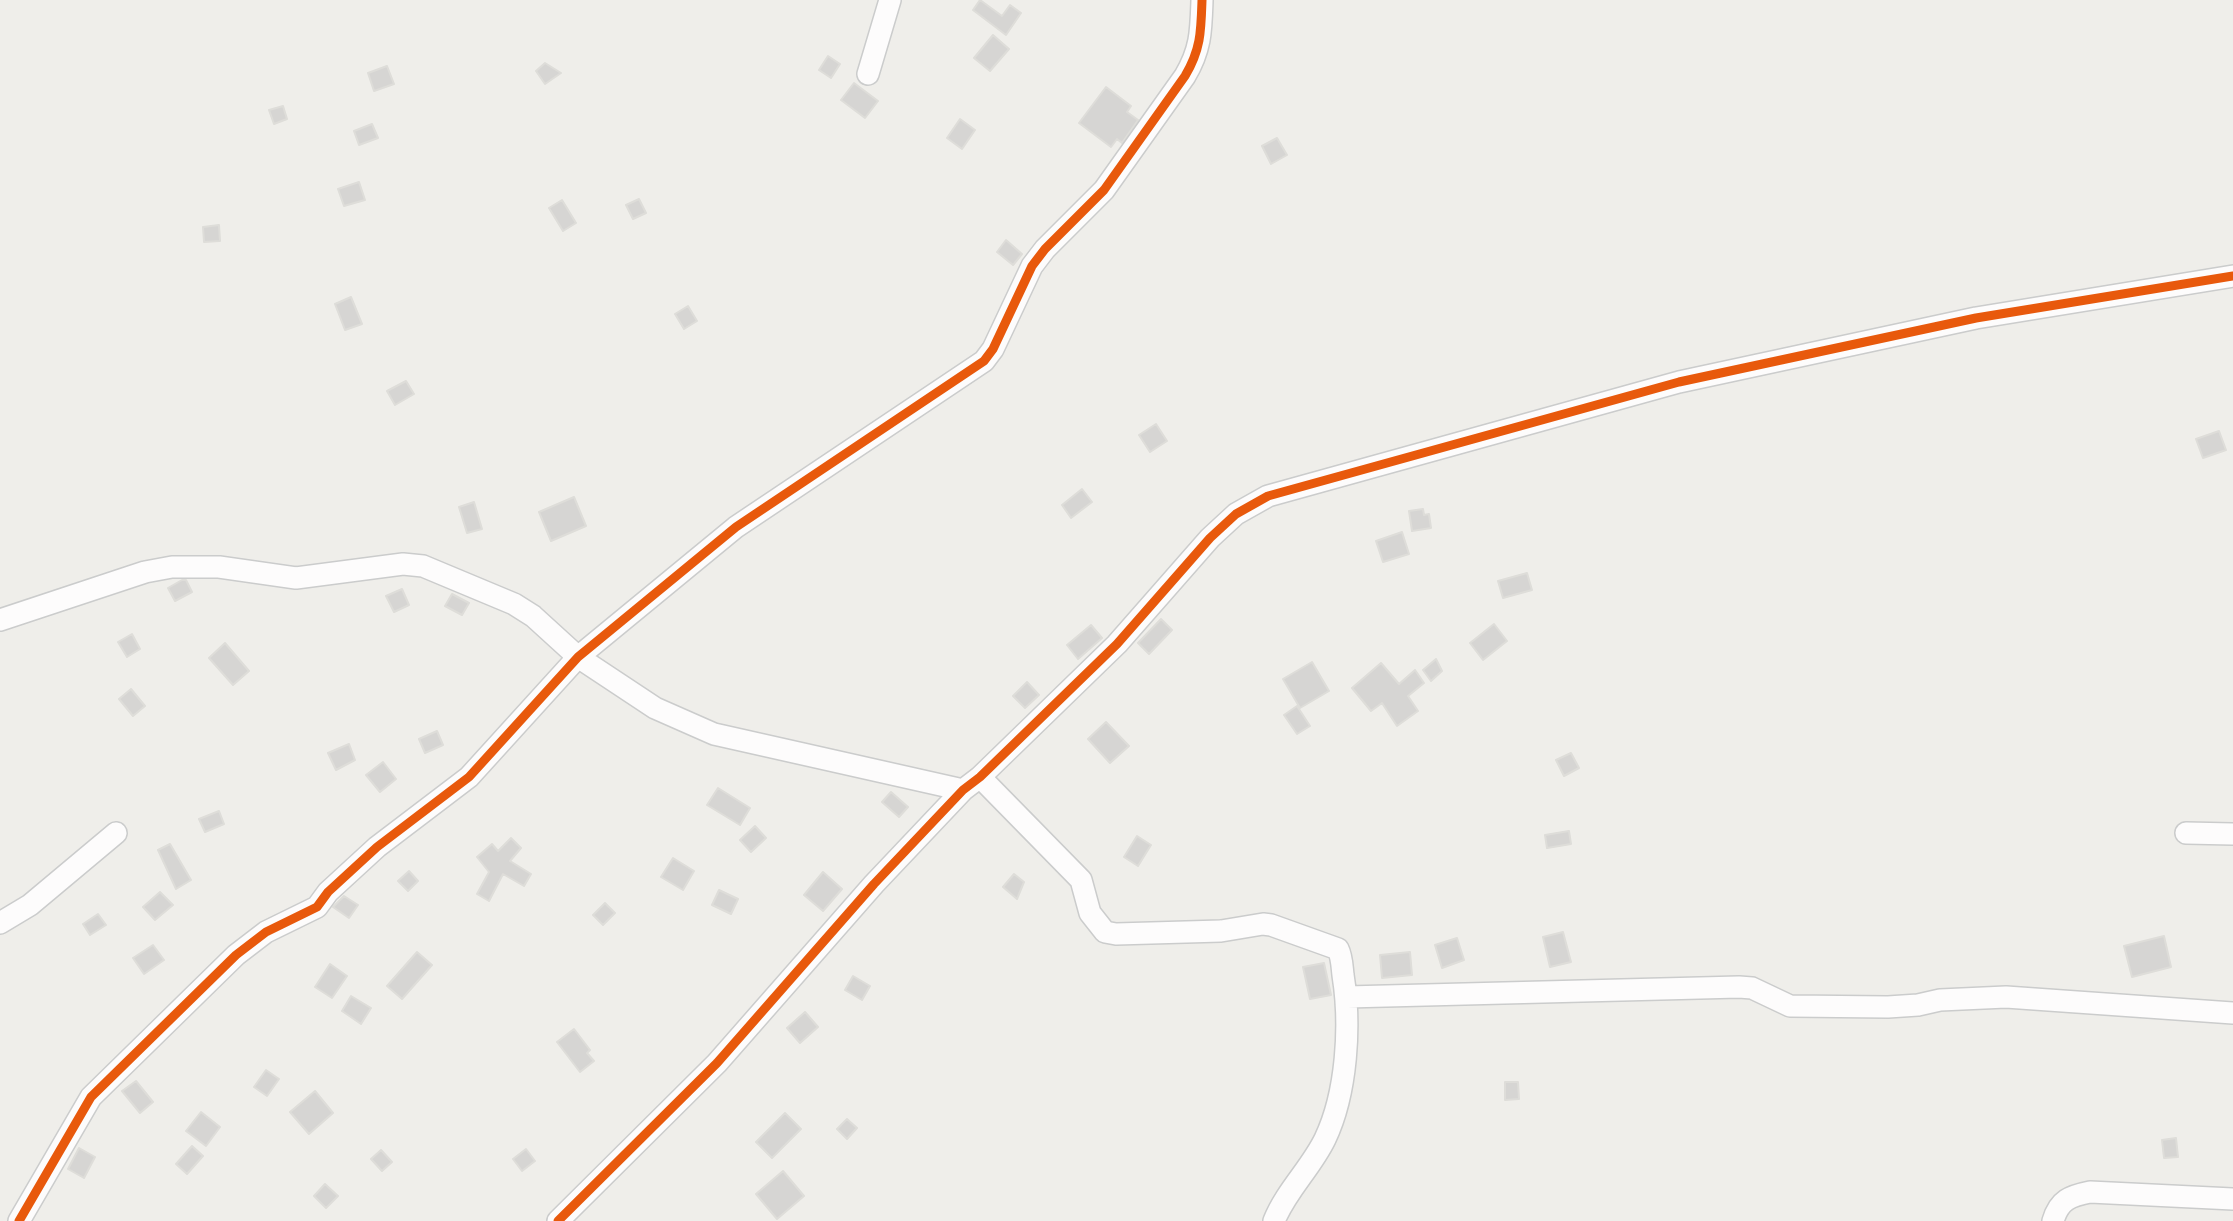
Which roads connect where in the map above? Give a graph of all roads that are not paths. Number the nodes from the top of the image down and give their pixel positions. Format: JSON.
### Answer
{"nodes":[{"id":1,"x":890,"y":0,"type":"edge"},
{"id":2,"x":1202,"y":0,"type":"edge"},
{"id":3,"x":868,"y":74,"type":"dead end"},
{"id":4,"x":2233,"y":276,"type":"edge"},
{"id":5,"x":0,"y":620,"type":"edge"},
{"id":6,"x":578,"y":657,"type":"junction"},
{"id":7,"x":980,"y":776,"type":"junction"},
{"id":8,"x":963,"y":790,"type":"junction"},
{"id":9,"x":116,"y":833,"type":"dead end"},
{"id":10,"x":2186,"y":833,"type":"dead end"},
{"id":11,"x":2233,"y":834,"type":"edge"},
{"id":12,"x":0,"y":923,"type":"edge"},
{"id":13,"x":1347,"y":998,"type":"junction"},
{"id":14,"x":2233,"y":1013,"type":"edge"},
{"id":15,"x":2233,"y":1199,"type":"edge"},
{"id":16,"x":19,"y":1221,"type":"edge"},
{"id":17,"x":558,"y":1221,"type":"edge"},
{"id":18,"x":1274,"y":1221,"type":"edge"},
{"id":19,"x":2053,"y":1221,"type":"edge"}],
"edges":[{"from":1,"to":3,"type":"street"},
{"from":2,"to":6,"type":"street"},
{"from":4,"to":7,"type":"street"},
{"from":5,"to":6,"type":"street"},
{"from":6,"to":8,"type":"street"},
{"from":6,"to":16,"type":"street"},
{"from":7,"to":8,"type":"street"},
{"from":7,"to":13,"type":"street"},
{"from":8,"to":17,"type":"street"},
{"from":9,"to":12,"type":"street"},
{"from":10,"to":11,"type":"street"},
{"from":13,"to":14,"type":"street"},
{"from":13,"to":18,"type":"street"},
{"from":15,"to":19,"type":"street"}]}
